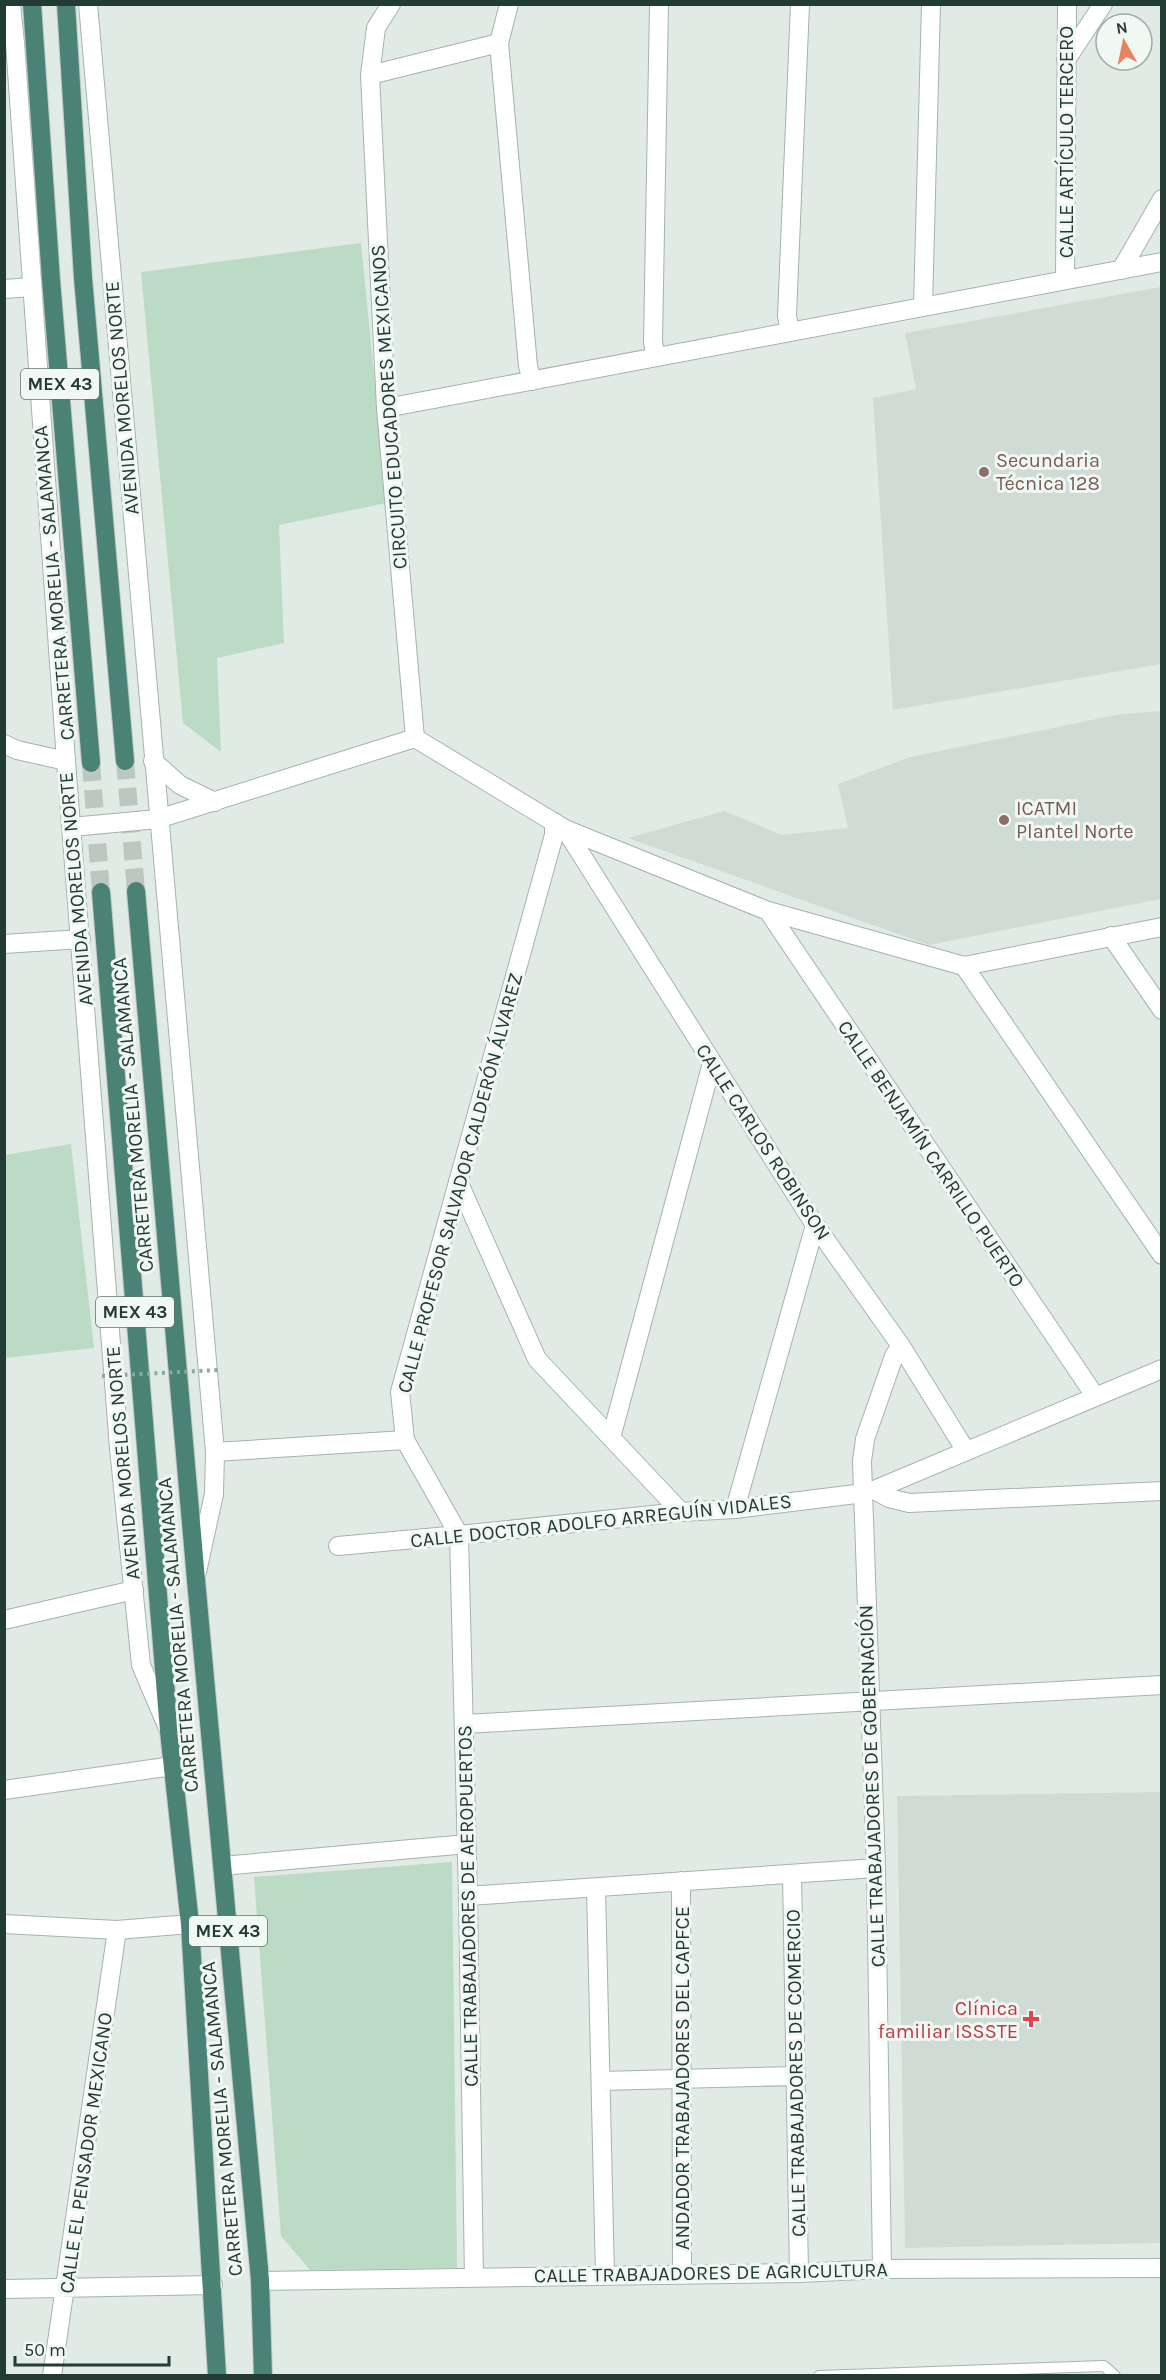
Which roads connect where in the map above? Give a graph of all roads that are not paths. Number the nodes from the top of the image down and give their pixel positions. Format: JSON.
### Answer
{"nodes":[{"id":1,"x":11,"y":4,"type":"edge"},
{"id":2,"x":32,"y":4,"type":"edge"},
{"id":3,"x":66,"y":4,"type":"edge"},
{"id":4,"x":88,"y":4,"type":"edge"},
{"id":5,"x":391,"y":4,"type":"edge"},
{"id":6,"x":509,"y":4,"type":"edge"},
{"id":7,"x":659,"y":4,"type":"edge"},
{"id":8,"x":800,"y":4,"type":"edge"},
{"id":9,"x":931,"y":4,"type":"edge"},
{"id":10,"x":1066,"y":4,"type":"edge"},
{"id":11,"x":1102,"y":4,"type":"edge"},
{"id":12,"x":499,"y":43,"type":"junction"},
{"id":13,"x":1066,"y":60,"type":"junction"},
{"id":14,"x":370,"y":75,"type":"junction"},
{"id":15,"x":1161,"y":200,"type":"edge"},
{"id":16,"x":1161,"y":262,"type":"edge"},
{"id":17,"x":1121,"y":270,"type":"junction"},
{"id":18,"x":1065,"y":280,"type":"junction"},
{"id":19,"x":32,"y":287,"type":"junction"},
{"id":20,"x":4,"y":290,"type":"edge"},
{"id":21,"x":923,"y":307,"type":"junction"},
{"id":22,"x":790,"y":332,"type":"junction"},
{"id":23,"x":656,"y":357,"type":"junction"},
{"id":24,"x":531,"y":381,"type":"junction"},
{"id":25,"x":386,"y":408,"type":"junction"},
{"id":26,"x":415,"y":738,"type":"junction"},
{"id":27,"x":4,"y":744,"type":"edge"},
{"id":28,"x":66,"y":760,"type":"junction"},
{"id":29,"x":125,"y":761,"type":"tunnel mouth"},
{"id":30,"x":153,"y":761,"type":"junction"},
{"id":31,"x":91,"y":764,"type":"tunnel mouth"},
{"id":32,"x":215,"y":802,"type":"junction"},
{"id":33,"x":158,"y":819,"type":"junction"},
{"id":34,"x":560,"y":826,"type":"junction"},
{"id":35,"x":71,"y":827,"type":"junction"},
{"id":36,"x":136,"y":891,"type":"tunnel mouth"},
{"id":37,"x":101,"y":892,"type":"tunnel mouth"},
{"id":38,"x":768,"y":911,"type":"junction"},
{"id":39,"x":1161,"y":927,"type":"edge"},
{"id":40,"x":1111,"y":936,"type":"junction"},
{"id":41,"x":81,"y":939,"type":"junction"},
{"id":42,"x":4,"y":944,"type":"edge"},
{"id":43,"x":964,"y":966,"type":"junction"},
{"id":44,"x":1161,"y":1011,"type":"edge"},
{"id":45,"x":712,"y":1063,"type":"junction"},
{"id":46,"x":458,"y":1181,"type":"junction"},
{"id":47,"x":814,"y":1225,"type":"junction"},
{"id":48,"x":1161,"y":1255,"type":"edge"},
{"id":49,"x":901,"y":1346,"type":"junction"},
{"id":50,"x":1161,"y":1370,"type":"edge"},
{"id":51,"x":1095,"y":1396,"type":"junction"},
{"id":52,"x":611,"y":1438,"type":"junction"},
{"id":53,"x":405,"y":1440,"type":"junction"},
{"id":54,"x":966,"y":1451,"type":"junction"},
{"id":55,"x":215,"y":1452,"type":"junction"},
{"id":56,"x":1161,"y":1491,"type":"edge"},
{"id":57,"x":869,"y":1492,"type":"junction"},
{"id":58,"x":735,"y":1509,"type":"junction"},
{"id":59,"x":681,"y":1512,"type":"junction"},
{"id":60,"x":459,"y":1535,"type":"junction"},
{"id":61,"x":338,"y":1546,"type":"dead end"},
{"id":62,"x":196,"y":1580,"type":"junction"},
{"id":63,"x":134,"y":1590,"type":"junction"},
{"id":64,"x":4,"y":1620,"type":"edge"},
{"id":65,"x":1161,"y":1685,"type":"edge"},
{"id":66,"x":870,"y":1701,"type":"junction"},
{"id":67,"x":464,"y":1724,"type":"junction"},
{"id":68,"x":169,"y":1731,"type":"junction"},
{"id":69,"x":173,"y":1766,"type":"junction"},
{"id":70,"x":4,"y":1790,"type":"edge"},
{"id":71,"x":467,"y":1844,"type":"junction"},
{"id":72,"x":222,"y":1866,"type":"junction"},
{"id":73,"x":876,"y":1868,"type":"junction"},
{"id":74,"x":792,"y":1874,"type":"junction"},
{"id":75,"x":681,"y":1881,"type":"junction"},
{"id":76,"x":596,"y":1888,"type":"junction"},
{"id":77,"x":468,"y":1896,"type":"junction"},
{"id":78,"x":4,"y":1924,"type":"edge"},
{"id":79,"x":190,"y":1924,"type":"junction"},
{"id":80,"x":117,"y":1930,"type":"junction"},
{"id":81,"x":796,"y":2076,"type":"junction"},
{"id":82,"x":682,"y":2078,"type":"junction"},
{"id":83,"x":601,"y":2081,"type":"junction"},
{"id":84,"x":1161,"y":2268,"type":"edge"},
{"id":85,"x":882,"y":2269,"type":"junction"},
{"id":86,"x":799,"y":2273,"type":"junction"},
{"id":87,"x":682,"y":2275,"type":"junction"},
{"id":88,"x":605,"y":2276,"type":"junction"},
{"id":89,"x":474,"y":2278,"type":"junction"},
{"id":90,"x":260,"y":2282,"type":"junction"},
{"id":91,"x":213,"y":2285,"type":"junction"},
{"id":92,"x":4,"y":2289,"type":"edge"},
{"id":93,"x":66,"y":2289,"type":"junction"},
{"id":94,"x":52,"y":2376,"type":"edge"},
{"id":95,"x":217,"y":2376,"type":"edge"},
{"id":96,"x":263,"y":2376,"type":"edge"},
{"id":97,"x":819,"y":2376,"type":"edge"},
{"id":98,"x":1114,"y":2376,"type":"edge"}],
"edges":[{"from":1,"to":19,"type":"street","name":"AVENIDA MORELOS NORTE"},
{"from":2,"to":31,"type":"highway","name":"CARRETERA MORELIA - SALAMANCA","number":"MEX 43"},
{"from":3,"to":29,"type":"highway","number":"MEX 43"},
{"from":4,"to":30,"type":"street","name":"AVENIDA MORELOS NORTE"},
{"from":5,"to":14,"type":"street","name":"CIRCUITO EDUCADORES MEXICANOS"},
{"from":6,"to":12,"type":"street"},
{"from":7,"to":23,"type":"street"},
{"from":8,"to":22,"type":"street"},
{"from":9,"to":21,"type":"street"},
{"from":10,"to":13,"type":"street","name":"CALLE ARTÍCULO TERCERO"},
{"from":11,"to":13,"type":"street"},
{"from":12,"to":14,"type":"street"},
{"from":12,"to":24,"type":"street"},
{"from":13,"to":18,"type":"street","name":"CALLE ARTÍCULO TERCERO"},
{"from":14,"to":25,"type":"street","name":"CIRCUITO EDUCADORES MEXICANOS"},
{"from":15,"to":17,"type":"street"},
{"from":16,"to":17,"type":"street"},
{"from":17,"to":18,"type":"street"},
{"from":18,"to":21,"type":"street"},
{"from":19,"to":20,"type":"street"},
{"from":19,"to":28,"type":"street","name":"AVENIDA MORELOS NORTE"},
{"from":21,"to":22,"type":"street"},
{"from":22,"to":23,"type":"street"},
{"from":23,"to":24,"type":"street"},
{"from":24,"to":25,"type":"street"},
{"from":25,"to":26,"type":"street","name":"CIRCUITO EDUCADORES MEXICANOS"},
{"from":26,"to":32,"type":"street"},
{"from":26,"to":34,"type":"street"},
{"from":27,"to":28,"type":"street"},
{"from":28,"to":35,"type":"street","name":"AVENIDA MORELOS NORTE"},
{"from":30,"to":32,"type":"street"},
{"from":30,"to":33,"type":"street","name":"AVENIDA MORELOS NORTE"},
{"from":32,"to":33,"type":"street"},
{"from":33,"to":35,"type":"street"},
{"from":33,"to":55,"type":"street","name":"AVENIDA MORELOS NORTE"},
{"from":34,"to":38,"type":"street"},
{"from":34,"to":45,"type":"street","name":"CALLE CARLOS ROBINSON"},
{"from":34,"to":46,"type":"street","name":"CALLE PROFESOR SALVADOR CALDERÓN ÁLVAREZ"},
{"from":35,"to":41,"type":"street","name":"AVENIDA MORELOS NORTE"},
{"from":36,"to":62,"type":"highway","name":"CARRETERA MORELIA - SALAMANCA","number":"MEX 43"},
{"from":37,"to":68,"type":"highway","name":"CARRETERA MORELIA - SALAMANCA","number":"MEX 43"},
{"from":38,"to":43,"type":"street"},
{"from":38,"to":51,"type":"street","name":"CALLE BENJAMÍN CARRILLO PUERTO"},
{"from":39,"to":40,"type":"street"},
{"from":40,"to":43,"type":"street"},
{"from":40,"to":44,"type":"street"},
{"from":41,"to":42,"type":"street"},
{"from":41,"to":63,"type":"street","name":"AVENIDA MORELOS NORTE"},
{"from":43,"to":48,"type":"street"},
{"from":45,"to":47,"type":"street","name":"CALLE CARLOS ROBINSON"},
{"from":45,"to":52,"type":"street"},
{"from":46,"to":52,"type":"street"},
{"from":46,"to":53,"type":"street","name":"CALLE PROFESOR SALVADOR CALDERÓN ÁLVAREZ"},
{"from":47,"to":49,"type":"street","name":"CALLE CARLOS ROBINSON"},
{"from":47,"to":58,"type":"street"},
{"from":49,"to":54,"type":"street","name":"CALLE CARLOS ROBINSON"},
{"from":49,"to":57,"type":"street","name":"CALLE TRABAJADORES DE GOBERNACIÓN"},
{"from":50,"to":51,"type":"street"},
{"from":51,"to":54,"type":"street"},
{"from":52,"to":59,"type":"street"},
{"from":53,"to":55,"type":"street"},
{"from":53,"to":60,"type":"street","name":"CALLE PROFESOR SALVADOR CALDERÓN ÁLVAREZ"},
{"from":54,"to":57,"type":"street"},
{"from":55,"to":62,"type":"street","name":"AVENIDA MORELOS NORTE"},
{"from":56,"to":57,"type":"street"},
{"from":57,"to":58,"type":"street","name":"CALLE DOCTOR ADOLFO ARREGUÍN VIDALES"},
{"from":57,"to":66,"type":"street","name":"CALLE TRABAJADORES DE GOBERNACIÓN"},
{"from":58,"to":59,"type":"street","name":"CALLE DOCTOR ADOLFO ARREGUÍN VIDALES"},
{"from":59,"to":60,"type":"street","name":"CALLE DOCTOR ADOLFO ARREGUÍN VIDALES"},
{"from":60,"to":61,"type":"street","name":"CALLE DOCTOR ADOLFO ARREGUÍN VIDALES"},
{"from":60,"to":67,"type":"street","name":"CALLE TRABAJADORES DE AEROPUERTOS"},
{"from":62,"to":72,"type":"highway","name":"CARRETERA MORELIA - SALAMANCA","number":"MEX 43"},
{"from":63,"to":64,"type":"street"},
{"from":63,"to":68,"type":"street","name":"AVENIDA MORELOS NORTE"},
{"from":65,"to":66,"type":"street"},
{"from":66,"to":67,"type":"street"},
{"from":66,"to":73,"type":"street","name":"CALLE TRABAJADORES DE GOBERNACIÓN"},
{"from":67,"to":71,"type":"street","name":"CALLE TRABAJADORES DE AEROPUERTOS"},
{"from":68,"to":69,"type":"highway","name":"CARRETERA MORELIA - SALAMANCA","number":"MEX 43"},
{"from":69,"to":70,"type":"street"},
{"from":69,"to":79,"type":"highway","name":"CARRETERA MORELIA - SALAMANCA","number":"MEX 43"},
{"from":71,"to":72,"type":"street"},
{"from":71,"to":77,"type":"street","name":"CALLE TRABAJADORES DE AEROPUERTOS"},
{"from":72,"to":90,"type":"highway","name":"CARRETERA MORELIA - SALAMANCA","number":"MEX 43"},
{"from":73,"to":74,"type":"street"},
{"from":73,"to":85,"type":"street","name":"CALLE TRABAJADORES DE GOBERNACIÓN"},
{"from":74,"to":75,"type":"street"},
{"from":74,"to":81,"type":"street","name":"CALLE TRABAJADORES DE COMERCIO"},
{"from":75,"to":76,"type":"street"},
{"from":75,"to":82,"type":"street","name":"ANDADOR TRABAJADORES DEL CAPFCE"},
{"from":76,"to":77,"type":"street"},
{"from":76,"to":83,"type":"street"},
{"from":77,"to":89,"type":"street","name":"CALLE TRABAJADORES DE AEROPUERTOS"},
{"from":78,"to":80,"type":"street"},
{"from":79,"to":80,"type":"street"},
{"from":79,"to":91,"type":"highway","name":"CARRETERA MORELIA - SALAMANCA","number":"MEX 43"},
{"from":80,"to":93,"type":"street","name":"CALLE EL PENSADOR MEXICANO"},
{"from":81,"to":82,"type":"street"},
{"from":81,"to":86,"type":"street","name":"CALLE TRABAJADORES DE COMERCIO"},
{"from":82,"to":83,"type":"street"},
{"from":82,"to":87,"type":"street","name":"ANDADOR TRABAJADORES DEL CAPFCE"},
{"from":83,"to":88,"type":"street"},
{"from":84,"to":85,"type":"street","name":"CALLE TRABAJADORES DE AGRICULTURA"},
{"from":85,"to":86,"type":"street","name":"CALLE TRABAJADORES DE AGRICULTURA"},
{"from":86,"to":87,"type":"street","name":"CALLE TRABAJADORES DE AGRICULTURA"},
{"from":87,"to":88,"type":"street","name":"CALLE TRABAJADORES DE AGRICULTURA"},
{"from":88,"to":89,"type":"street","name":"CALLE TRABAJADORES DE AGRICULTURA"},
{"from":89,"to":90,"type":"street","name":"CALLE TRABAJADORES DE AGRICULTURA"},
{"from":90,"to":96,"type":"highway","name":"CARRETERA MORELIA - SALAMANCA","number":"MEX 43"},
{"from":91,"to":93,"type":"street"},
{"from":91,"to":95,"type":"highway","name":"CARRETERA MORELIA - SALAMANCA","number":"MEX 43"},
{"from":92,"to":93,"type":"street"},
{"from":93,"to":94,"type":"street","name":"CALLE EL PENSADOR MEXICANO"},
{"from":97,"to":98,"type":"lane"}]}
